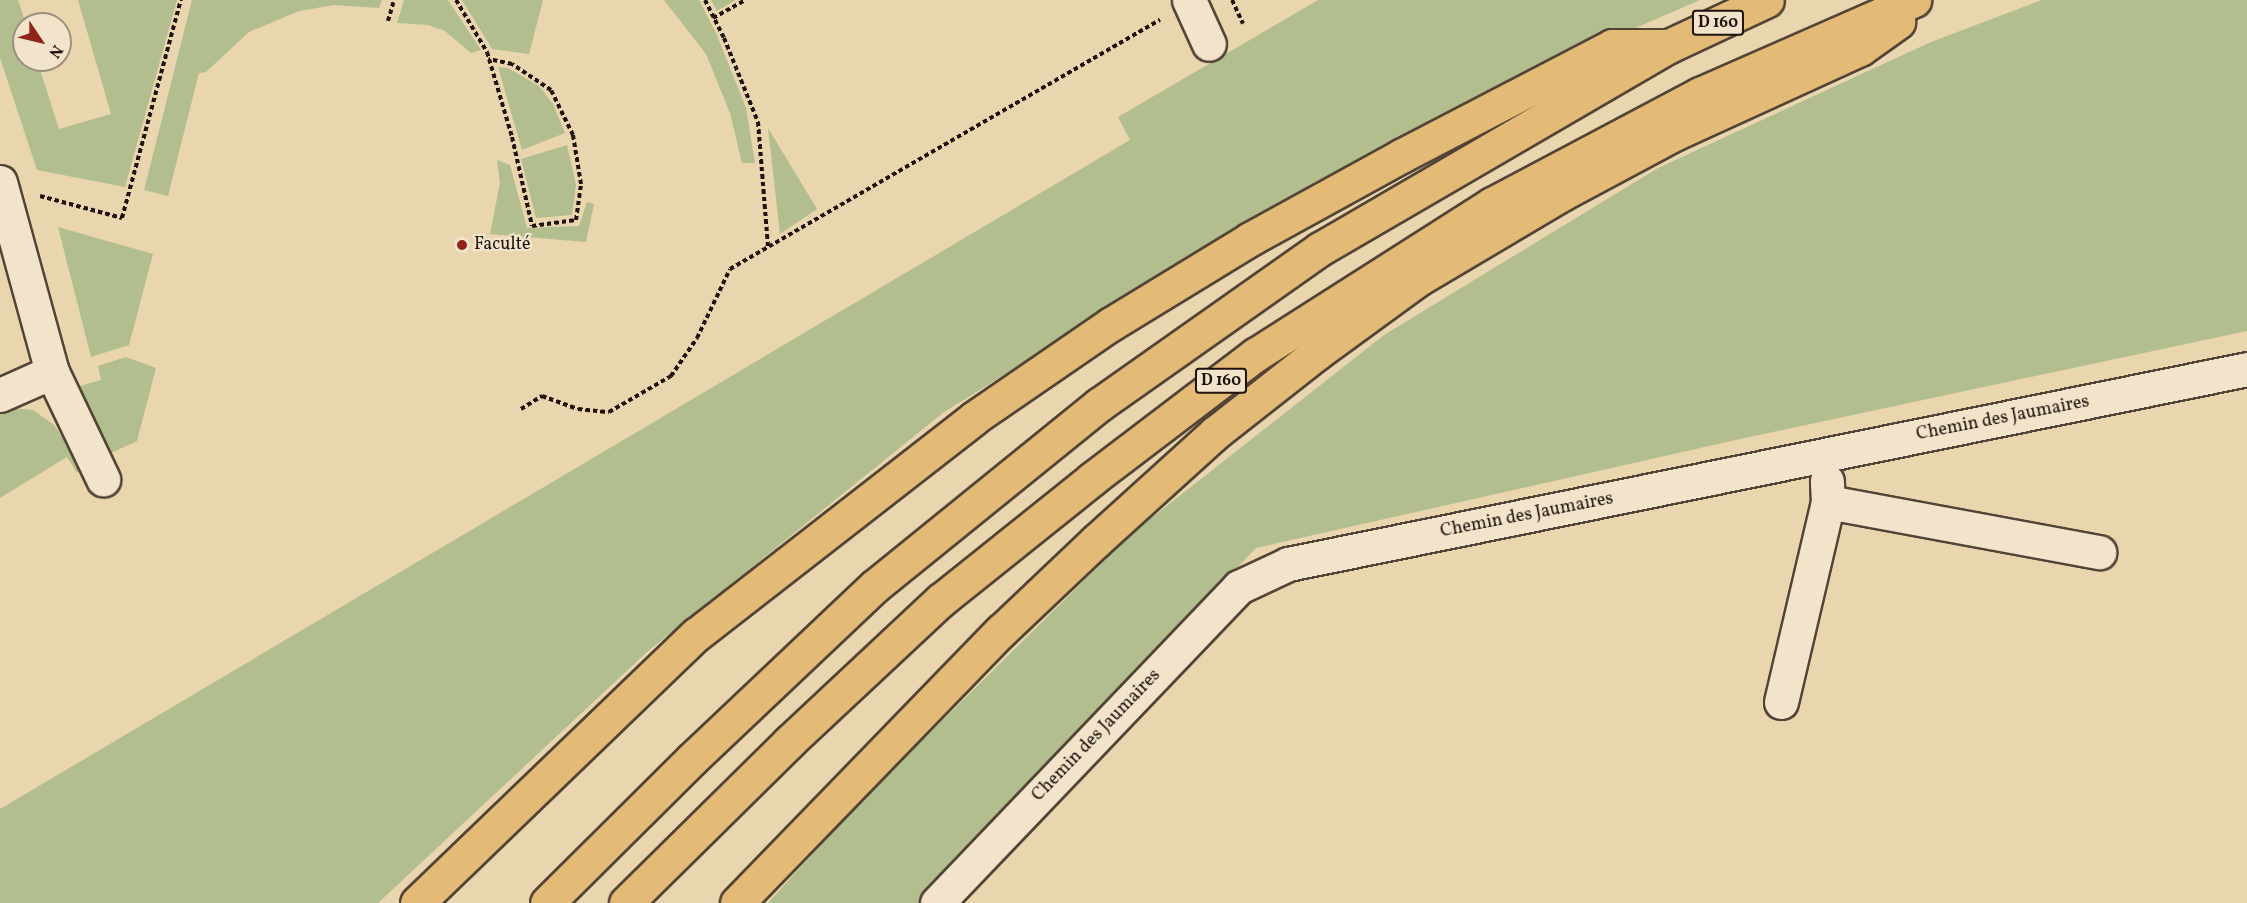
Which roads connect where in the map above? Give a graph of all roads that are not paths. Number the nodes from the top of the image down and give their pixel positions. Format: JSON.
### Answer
{"nodes":[{"id":1,"x":1767,"y":0,"type":"edge"},
{"id":2,"x":1914,"y":0,"type":"edge"},
{"id":3,"x":1931,"y":0,"type":"edge"},
{"id":4,"x":1190,"y":1,"type":"edge"},
{"id":5,"x":1209,"y":44,"type":"dead end"},
{"id":6,"x":1669,"y":46,"type":"junction"},
{"id":7,"x":1,"y":184,"type":"edge"},
{"id":8,"x":2247,"y":369,"type":"edge"},
{"id":9,"x":52,"y":372,"type":"junction"},
{"id":10,"x":0,"y":396,"type":"edge"},
{"id":11,"x":1825,"y":455,"type":"junction"},
{"id":12,"x":103,"y":479,"type":"dead end"},
{"id":13,"x":1828,"y":502,"type":"junction"},
{"id":14,"x":2099,"y":552,"type":"dead end"},
{"id":15,"x":1781,"y":702,"type":"dead end"},
{"id":16,"x":417,"y":903,"type":"edge"},
{"id":17,"x":546,"y":903,"type":"edge"},
{"id":18,"x":626,"y":903,"type":"edge"},
{"id":19,"x":737,"y":903,"type":"edge"},
{"id":20,"x":937,"y":903,"type":"edge"}],
"edges":[{"from":1,"to":6,"type":"highway","number":"D 160"},
{"from":2,"to":18,"type":"highway","number":"D 160"},
{"from":3,"to":19,"type":"highway","number":"D 160"},
{"from":4,"to":5,"type":"street"},
{"from":6,"to":16,"type":"highway","number":"D 160"},
{"from":6,"to":17,"type":"highway","number":"D 160"},
{"from":7,"to":9,"type":"street"},
{"from":8,"to":11,"type":"street","name":"Chemin des Jaumaires"},
{"from":9,"to":10,"type":"street"},
{"from":9,"to":12,"type":"street"},
{"from":11,"to":13,"type":"street"},
{"from":11,"to":20,"type":"street","name":"Chemin des Jaumaires"},
{"from":13,"to":14,"type":"street"},
{"from":13,"to":15,"type":"street"}]}
